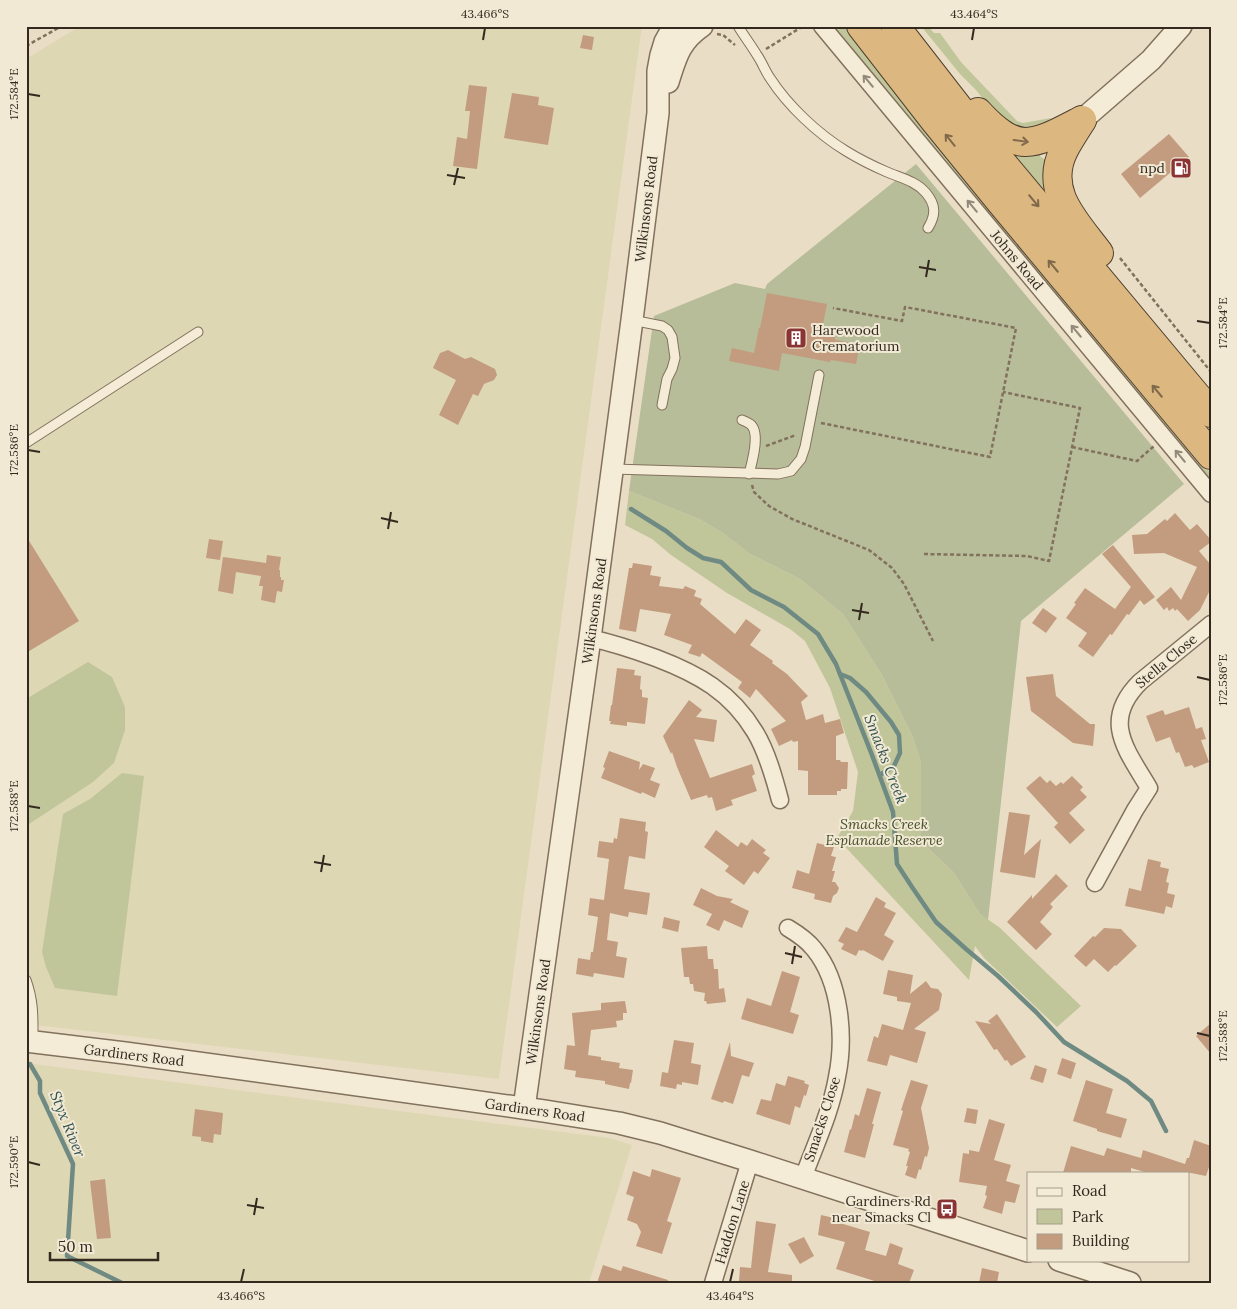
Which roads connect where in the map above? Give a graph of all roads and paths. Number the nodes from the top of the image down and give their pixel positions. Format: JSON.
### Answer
{"nodes":[{"id":1,"x":62,"y":26,"type":"edge"},
{"id":2,"x":674,"y":26,"type":"edge"},
{"id":3,"x":738,"y":26,"type":"edge"},
{"id":4,"x":861,"y":26,"type":"edge"},
{"id":5,"x":895,"y":26,"type":"edge"},
{"id":6,"x":911,"y":26,"type":"edge"},
{"id":7,"x":1181,"y":26,"type":"edge"},
{"id":8,"x":817,"y":28,"type":"edge"},
{"id":9,"x":707,"y":30,"type":"edge"},
{"id":10,"x":26,"y":46,"type":"edge"},
{"id":11,"x":736,"y":46,"type":"dead end"},
{"id":12,"x":764,"y":50,"type":"dead end"},
{"id":13,"x":658,"y":113,"type":"junction"},
{"id":14,"x":1082,"y":120,"type":"junction"},
{"id":15,"x":928,"y":228,"type":"dead end"},
{"id":16,"x":834,"y":308,"type":"dead end"},
{"id":17,"x":632,"y":320,"type":"junction"},
{"id":18,"x":198,"y":332,"type":"dead end"},
{"id":19,"x":819,"y":376,"type":"dead end"},
{"id":20,"x":1003,"y":392,"type":"junction"},
{"id":21,"x":1211,"y":393,"type":"edge"},
{"id":22,"x":662,"y":405,"type":"dead end"},
{"id":23,"x":1211,"y":413,"type":"edge"},
{"id":24,"x":742,"y":420,"type":"dead end"},
{"id":25,"x":810,"y":421,"type":"junction"},
{"id":26,"x":808,"y":431,"type":"junction"},
{"id":27,"x":1164,"y":437,"type":"junction"},
{"id":28,"x":26,"y":443,"type":"edge"},
{"id":29,"x":755,"y":445,"type":"junction"},
{"id":30,"x":1072,"y":447,"type":"junction"},
{"id":31,"x":1211,"y":455,"type":"edge"},
{"id":32,"x":613,"y":469,"type":"junction"},
{"id":33,"x":749,"y":474,"type":"junction"},
{"id":34,"x":1211,"y":494,"type":"edge"},
{"id":35,"x":924,"y":554,"type":"dead end"},
{"id":36,"x":1211,"y":624,"type":"edge"},
{"id":37,"x":590,"y":638,"type":"junction"},
{"id":38,"x":933,"y":641,"type":"dead end"},
{"id":39,"x":780,"y":800,"type":"dead end"},
{"id":40,"x":1095,"y":883,"type":"dead end"},
{"id":41,"x":788,"y":928,"type":"dead end"},
{"id":42,"x":26,"y":980,"type":"edge"},
{"id":43,"x":30,"y":1042,"type":"edge"},
{"id":44,"x":524,"y":1108,"type":"junction"},
{"id":45,"x":750,"y":1160,"type":"junction"},
{"id":46,"x":803,"y":1178,"type":"junction"},
{"id":47,"x":1027,"y":1250,"type":"edge"},
{"id":48,"x":1065,"y":1262,"type":"edge"},
{"id":49,"x":713,"y":1283,"type":"edge"},
{"id":50,"x":1130,"y":1283,"type":"edge"}],
"edges":[{"from":1,"to":10,"type":"path"},
{"from":2,"to":13,"type":"street","name":"Wilkinsons Road"},
{"from":3,"to":15,"type":"lane"},
{"from":31,"to":4,"type":"highway","name":"Johns Road","one_way":true},
{"from":5,"to":23,"type":"highway","one_way":true},
{"from":6,"to":14,"type":"highway","one_way":true},
{"from":7,"to":14,"type":"street"},
{"from":8,"to":12,"type":"path"},
{"from":27,"to":8,"type":"street","name":"Johns Road","one_way":true},
{"from":9,"to":11,"type":"path"},
{"from":9,"to":13,"type":"street","name":"Wilkinsons Road"},
{"from":13,"to":17,"type":"street","name":"Wilkinsons Road"},
{"from":14,"to":21,"type":"highway"},
{"from":16,"to":20,"type":"path"},
{"from":17,"to":22,"type":"lane"},
{"from":17,"to":32,"type":"street","name":"Wilkinsons Road"},
{"from":18,"to":28,"type":"lane"},
{"from":19,"to":25,"type":"lane"},
{"from":20,"to":25,"type":"path"},
{"from":20,"to":30,"type":"path"},
{"from":24,"to":29,"type":"lane"},
{"from":25,"to":26,"type":"lane"},
{"from":26,"to":29,"type":"path"},
{"from":26,"to":33,"type":"lane"},
{"from":27,"to":30,"type":"path"},
{"from":34,"to":27,"type":"street","name":"Johns Road","one_way":true},
{"from":29,"to":33,"type":"lane"},
{"from":30,"to":35,"type":"path"},
{"from":32,"to":33,"type":"lane"},
{"from":32,"to":37,"type":"street","name":"Wilkinsons Road"},
{"from":33,"to":38,"type":"path"},
{"from":36,"to":40,"type":"street","name":"Stella Close"},
{"from":37,"to":39,"type":"street"},
{"from":37,"to":44,"type":"street","name":"Wilkinsons Road"},
{"from":41,"to":46,"type":"street","name":"Smacks Close"},
{"from":42,"to":43,"type":"lane"},
{"from":43,"to":44,"type":"street","name":"Gardiners Road"},
{"from":44,"to":45,"type":"street","name":"Gardiners Road"},
{"from":45,"to":46,"type":"street","name":"Gardiners Road"},
{"from":45,"to":49,"type":"street","name":"Haddon Lane"},
{"from":46,"to":47,"type":"street","name":"Gardiners Road"},
{"from":48,"to":50,"type":"street"}]}
